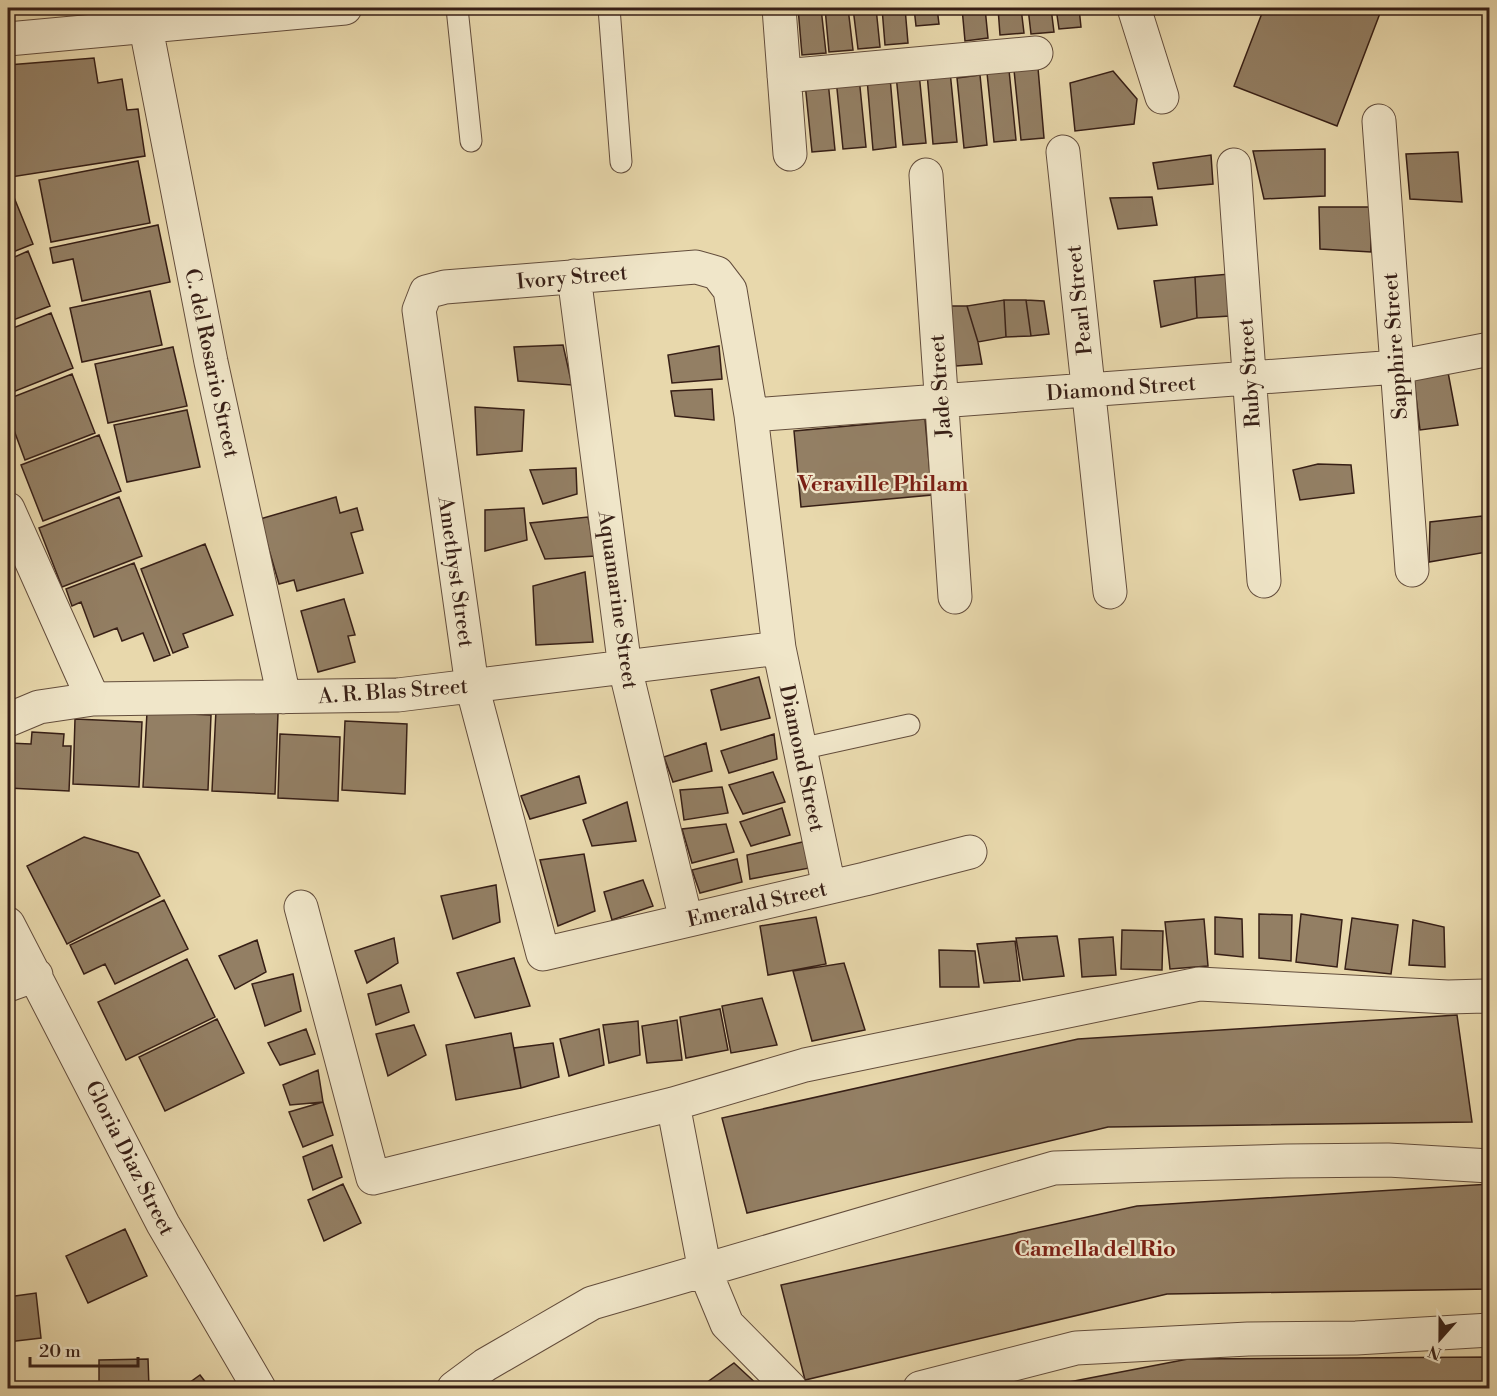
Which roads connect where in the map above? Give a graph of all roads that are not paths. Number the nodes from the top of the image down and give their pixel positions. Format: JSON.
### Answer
{"nodes":[{"id":1,"x":345,"y":8,"type":"edge"},
{"id":2,"x":457,"y":8,"type":"edge"},
{"id":3,"x":609,"y":8,"type":"edge"},
{"id":4,"x":779,"y":8,"type":"edge"},
{"id":5,"x":1134,"y":8,"type":"edge"},
{"id":6,"x":146,"y":28,"type":"junction"},
{"id":7,"x":8,"y":39,"type":"edge"},
{"id":8,"x":1036,"y":53,"type":"dead end"},
{"id":9,"x":784,"y":76,"type":"junction"},
{"id":10,"x":1162,"y":97,"type":"dead end"},
{"id":11,"x":1379,"y":121,"type":"dead end"},
{"id":12,"x":471,"y":141,"type":"dead end"},
{"id":13,"x":1063,"y":152,"type":"dead end"},
{"id":14,"x":790,"y":154,"type":"dead end"},
{"id":15,"x":621,"y":162,"type":"dead end"},
{"id":16,"x":1234,"y":165,"type":"dead end"},
{"id":17,"x":926,"y":175,"type":"dead end"},
{"id":18,"x":717,"y":273,"type":"joint"},
{"id":19,"x":574,"y":276,"type":"junction"},
{"id":20,"x":426,"y":292,"type":"joint"},
{"id":21,"x":1490,"y":349,"type":"edge"},
{"id":22,"x":1397,"y":367,"type":"junction"},
{"id":23,"x":1250,"y":378,"type":"junction"},
{"id":24,"x":1088,"y":390,"type":"junction"},
{"id":25,"x":941,"y":401,"type":"junction"},
{"id":26,"x":751,"y":415,"type":"junction"},
{"id":27,"x":8,"y":509,"type":"edge"},
{"id":28,"x":1412,"y":570,"type":"dead end"},
{"id":29,"x":1264,"y":581,"type":"dead end"},
{"id":30,"x":1110,"y":591,"type":"dead end"},
{"id":31,"x":955,"y":597,"type":"dead end"},
{"id":32,"x":779,"y":648,"type":"junction"},
{"id":33,"x":625,"y":668,"type":"junction"},
{"id":34,"x":472,"y":686,"type":"junction"},
{"id":35,"x":284,"y":697,"type":"junction"},
{"id":36,"x":93,"y":699,"type":"junction"},
{"id":37,"x":8,"y":720,"type":"edge"},
{"id":38,"x":909,"y":726,"type":"dead end"},
{"id":39,"x":800,"y":749,"type":"junction"},
{"id":40,"x":970,"y":852,"type":"dead end"},
{"id":41,"x":829,"y":887,"type":"junction"},
{"id":42,"x":301,"y":907,"type":"dead end"},
{"id":43,"x":686,"y":920,"type":"junction"},
{"id":44,"x":8,"y":924,"type":"edge"},
{"id":45,"x":543,"y":954,"type":"joint"},
{"id":46,"x":22,"y":980,"type":"edge"},
{"id":47,"x":1490,"y":998,"type":"edge"},
{"id":48,"x":673,"y":1104,"type":"junction"},
{"id":49,"x":1490,"y":1166,"type":"edge"},
{"id":50,"x":705,"y":1271,"type":"junction"},
{"id":51,"x":1490,"y":1330,"type":"edge"},
{"id":52,"x":259,"y":1389,"type":"edge"},
{"id":53,"x":454,"y":1389,"type":"edge"},
{"id":54,"x":790,"y":1389,"type":"edge"},
{"id":55,"x":920,"y":1389,"type":"edge"}],
"edges":[{"from":1,"to":6,"type":"street"},
{"from":2,"to":12,"type":"lane"},
{"from":3,"to":15,"type":"lane"},
{"from":4,"to":9,"type":"street"},
{"from":5,"to":10,"type":"street"},
{"from":6,"to":7,"type":"street"},
{"from":6,"to":35,"type":"street","name":"C. del Rosario Street"},
{"from":8,"to":9,"type":"street"},
{"from":9,"to":14,"type":"street"},
{"from":11,"to":22,"type":"street","name":"Sapphire Street"},
{"from":13,"to":24,"type":"street","name":"Pearl Street"},
{"from":16,"to":23,"type":"street","name":"Ruby Street"},
{"from":17,"to":25,"type":"street","name":"Jade Street"},
{"from":18,"to":19,"type":"street","name":"Ivory Street"},
{"from":18,"to":26,"type":"street","name":"Diamond Street"},
{"from":19,"to":20,"type":"street","name":"Ivory Street"},
{"from":19,"to":33,"type":"street","name":"Aquamarine Street"},
{"from":20,"to":34,"type":"street","name":"Amethyst Street"},
{"from":21,"to":22,"type":"street","name":"Diamond Street"},
{"from":22,"to":23,"type":"street","name":"Diamond Street"},
{"from":22,"to":28,"type":"street","name":"Sapphire Street"},
{"from":23,"to":24,"type":"street","name":"Diamond Street"},
{"from":23,"to":29,"type":"street","name":"Ruby Street"},
{"from":24,"to":25,"type":"street","name":"Diamond Street"},
{"from":24,"to":30,"type":"street","name":"Pearl Street"},
{"from":25,"to":26,"type":"street","name":"Diamond Street"},
{"from":25,"to":31,"type":"street","name":"Jade Street"},
{"from":26,"to":32,"type":"street","name":"Diamond Street"},
{"from":27,"to":36,"type":"street"},
{"from":32,"to":33,"type":"street","name":"A. R. Blas Street"},
{"from":32,"to":39,"type":"street","name":"Diamond Street"},
{"from":33,"to":34,"type":"street","name":"A. R. Blas Street"},
{"from":33,"to":43,"type":"street","name":"Aquamarine Street"},
{"from":34,"to":35,"type":"street","name":"A. R. Blas Street"},
{"from":34,"to":45,"type":"street","name":"Amethyst Street"},
{"from":35,"to":36,"type":"street","name":"A. R. Blas Street"},
{"from":36,"to":37,"type":"street","name":"A. R. Blas Street"},
{"from":38,"to":39,"type":"lane"},
{"from":39,"to":41,"type":"street","name":"Diamond Street"},
{"from":40,"to":41,"type":"street","name":"Emerald Street"},
{"from":41,"to":43,"type":"street","name":"Emerald Street"},
{"from":42,"to":48,"type":"street"},
{"from":43,"to":45,"type":"street","name":"Emerald Street"},
{"from":44,"to":46,"type":"street","name":"Gloria Diaz Street"},
{"from":46,"to":52,"type":"street","name":"Gloria Diaz Street"},
{"from":47,"to":48,"type":"street"},
{"from":48,"to":50,"type":"street"},
{"from":49,"to":50,"type":"street"},
{"from":50,"to":53,"type":"street"},
{"from":50,"to":54,"type":"street"},
{"from":51,"to":55,"type":"street"}]}
